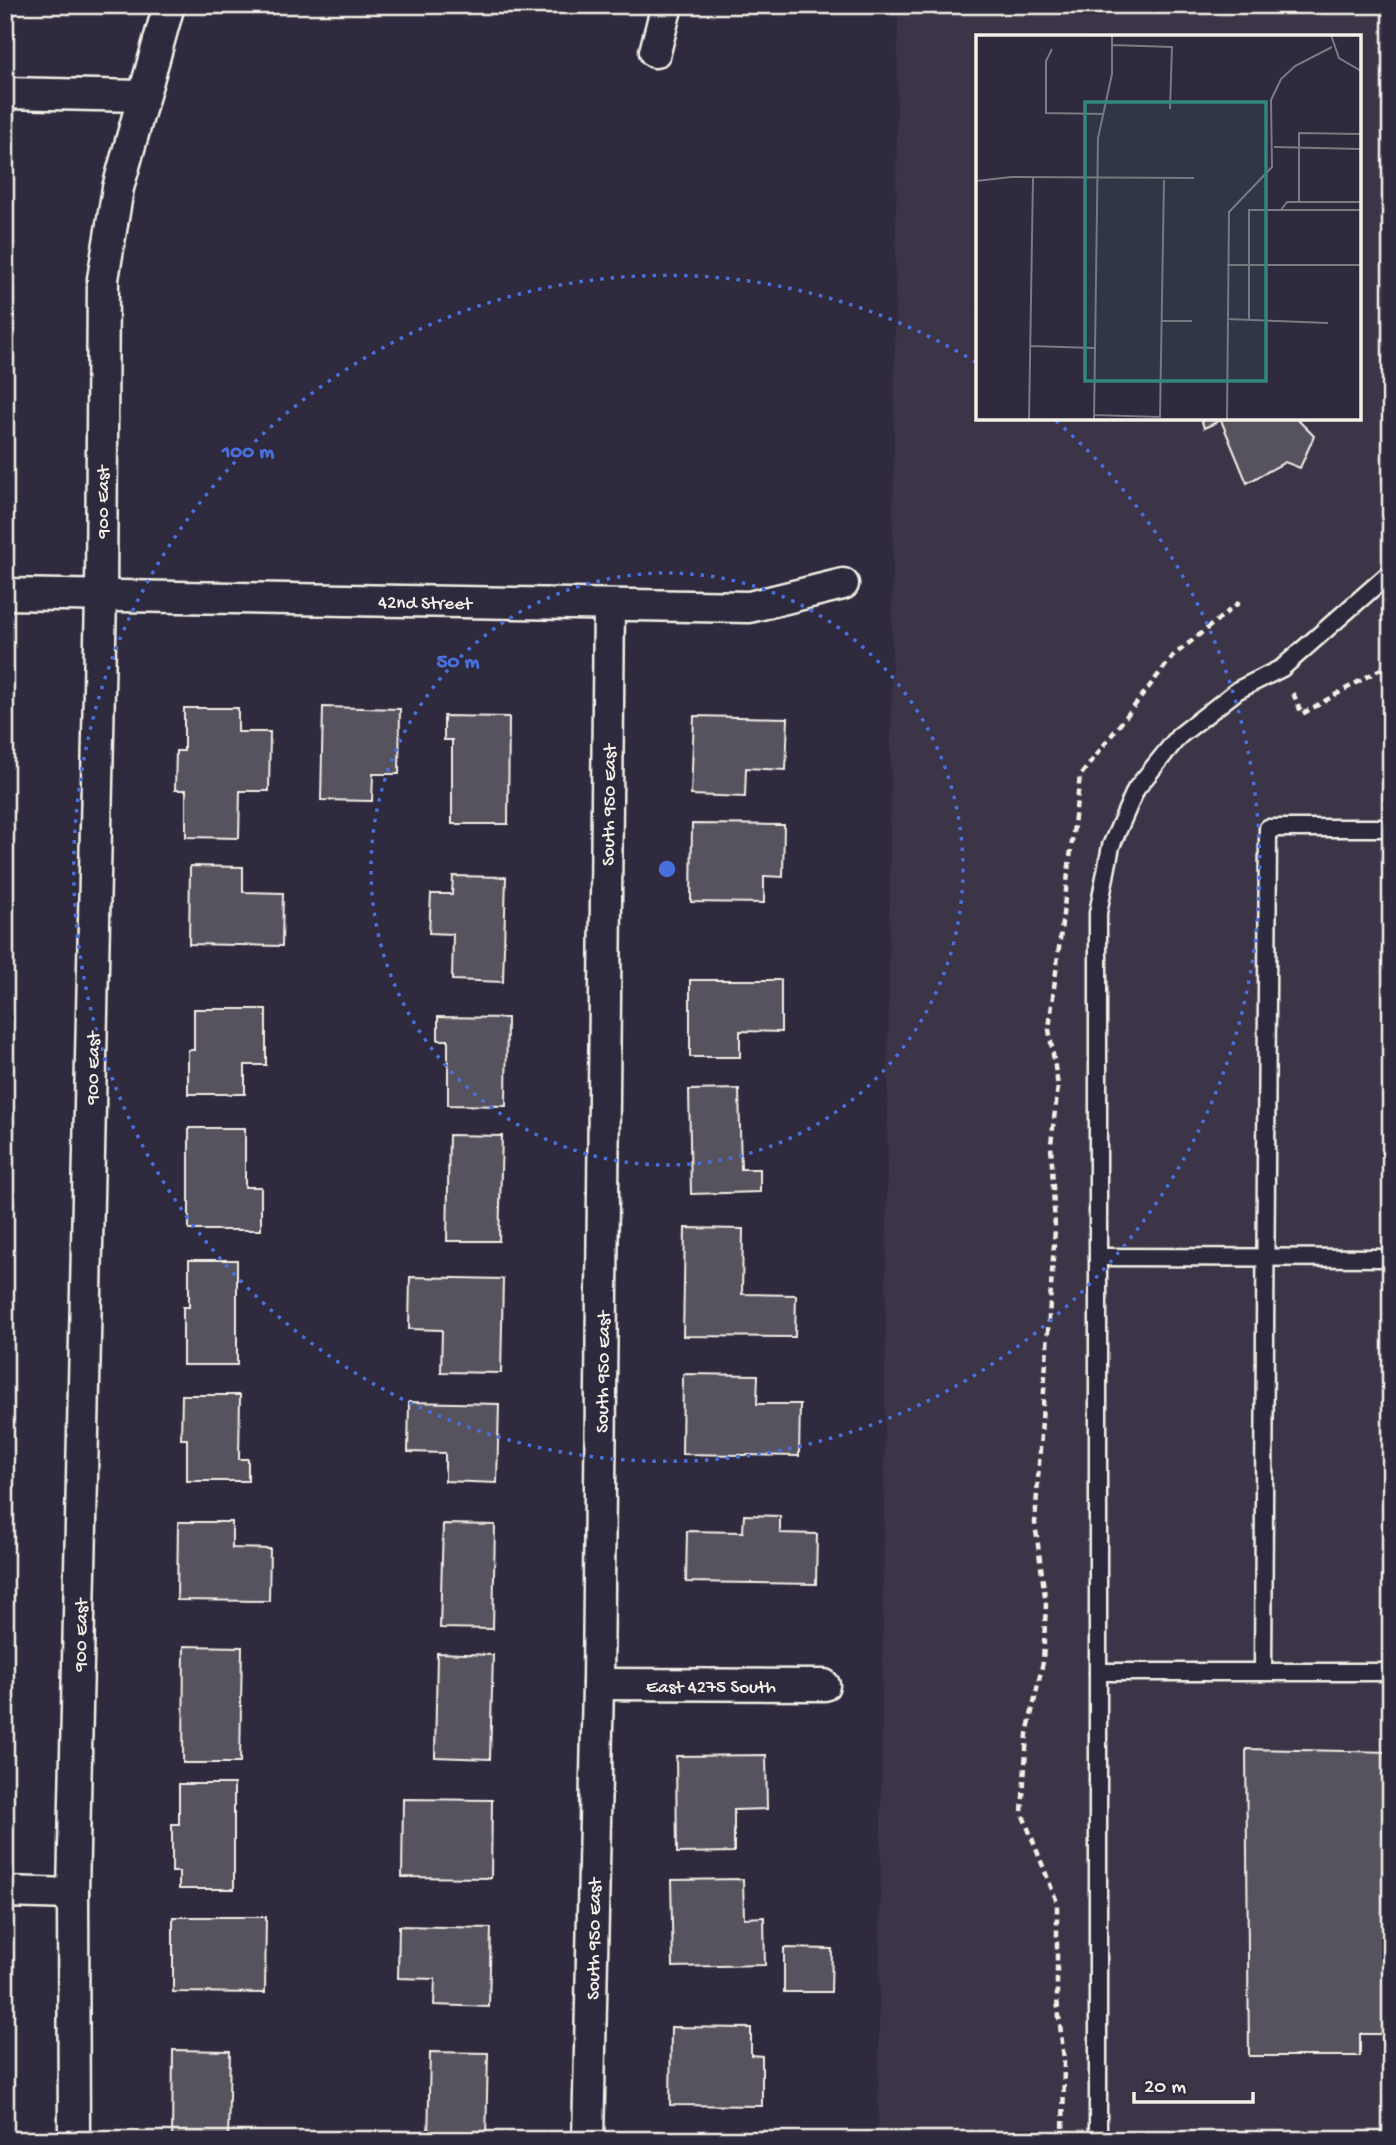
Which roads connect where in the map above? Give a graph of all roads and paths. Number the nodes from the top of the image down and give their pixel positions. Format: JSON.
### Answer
{"nodes":[{"id":1,"x":169,"y":5,"type":"edge"},
{"id":2,"x":667,"y":5,"type":"edge"},
{"id":3,"x":655,"y":52,"type":"dead end"},
{"id":4,"x":5,"y":93,"type":"edge"},
{"id":5,"x":142,"y":96,"type":"junction"},
{"id":6,"x":1391,"y":572,"type":"edge"},
{"id":7,"x":843,"y":583,"type":"dead end"},
{"id":8,"x":5,"y":594,"type":"edge"},
{"id":9,"x":101,"y":596,"type":"junction"},
{"id":10,"x":1241,"y":601,"type":"dead end"},
{"id":11,"x":610,"y":605,"type":"junction"},
{"id":12,"x":1391,"y":663,"type":"edge"},
{"id":13,"x":1296,"y":698,"type":"dead end"},
{"id":14,"x":1391,"y":828,"type":"edge"},
{"id":15,"x":1098,"y":1257,"type":"junction"},
{"id":16,"x":1265,"y":1257,"type":"junction"},
{"id":17,"x":1391,"y":1258,"type":"edge"},
{"id":18,"x":1098,"y":1672,"type":"junction"},
{"id":19,"x":1264,"y":1672,"type":"junction"},
{"id":20,"x":1391,"y":1672,"type":"edge"},
{"id":21,"x":598,"y":1684,"type":"junction"},
{"id":22,"x":824,"y":1685,"type":"dead end"},
{"id":23,"x":5,"y":1892,"type":"edge"},
{"id":24,"x":73,"y":1894,"type":"junction"},
{"id":25,"x":74,"y":2140,"type":"edge"},
{"id":26,"x":588,"y":2140,"type":"edge"},
{"id":27,"x":1063,"y":2140,"type":"edge"},
{"id":28,"x":1098,"y":2140,"type":"edge"}],
"edges":[{"from":1,"to":5,"type":"street","name":"900 East"},
{"from":2,"to":3,"type":"street"},
{"from":4,"to":5,"type":"street"},
{"from":5,"to":9,"type":"street","name":"900 East"},
{"from":6,"to":15,"type":"lane"},
{"from":7,"to":11,"type":"street","name":"42nd Street"},
{"from":8,"to":9,"type":"street","name":"42nd Street"},
{"from":9,"to":11,"type":"street","name":"42nd Street"},
{"from":9,"to":24,"type":"street","name":"900 East"},
{"from":10,"to":27,"type":"path"},
{"from":11,"to":21,"type":"street","name":"South 950 East"},
{"from":12,"to":13,"type":"path"},
{"from":14,"to":16,"type":"lane"},
{"from":15,"to":16,"type":"lane"},
{"from":15,"to":18,"type":"lane"},
{"from":16,"to":17,"type":"lane"},
{"from":16,"to":19,"type":"lane"},
{"from":18,"to":19,"type":"lane"},
{"from":18,"to":28,"type":"lane"},
{"from":19,"to":20,"type":"lane"},
{"from":21,"to":22,"type":"street","name":"East 4275 South"},
{"from":21,"to":26,"type":"street","name":"South 950 East"},
{"from":23,"to":24,"type":"street"},
{"from":24,"to":25,"type":"street","name":"900 East"}]}
